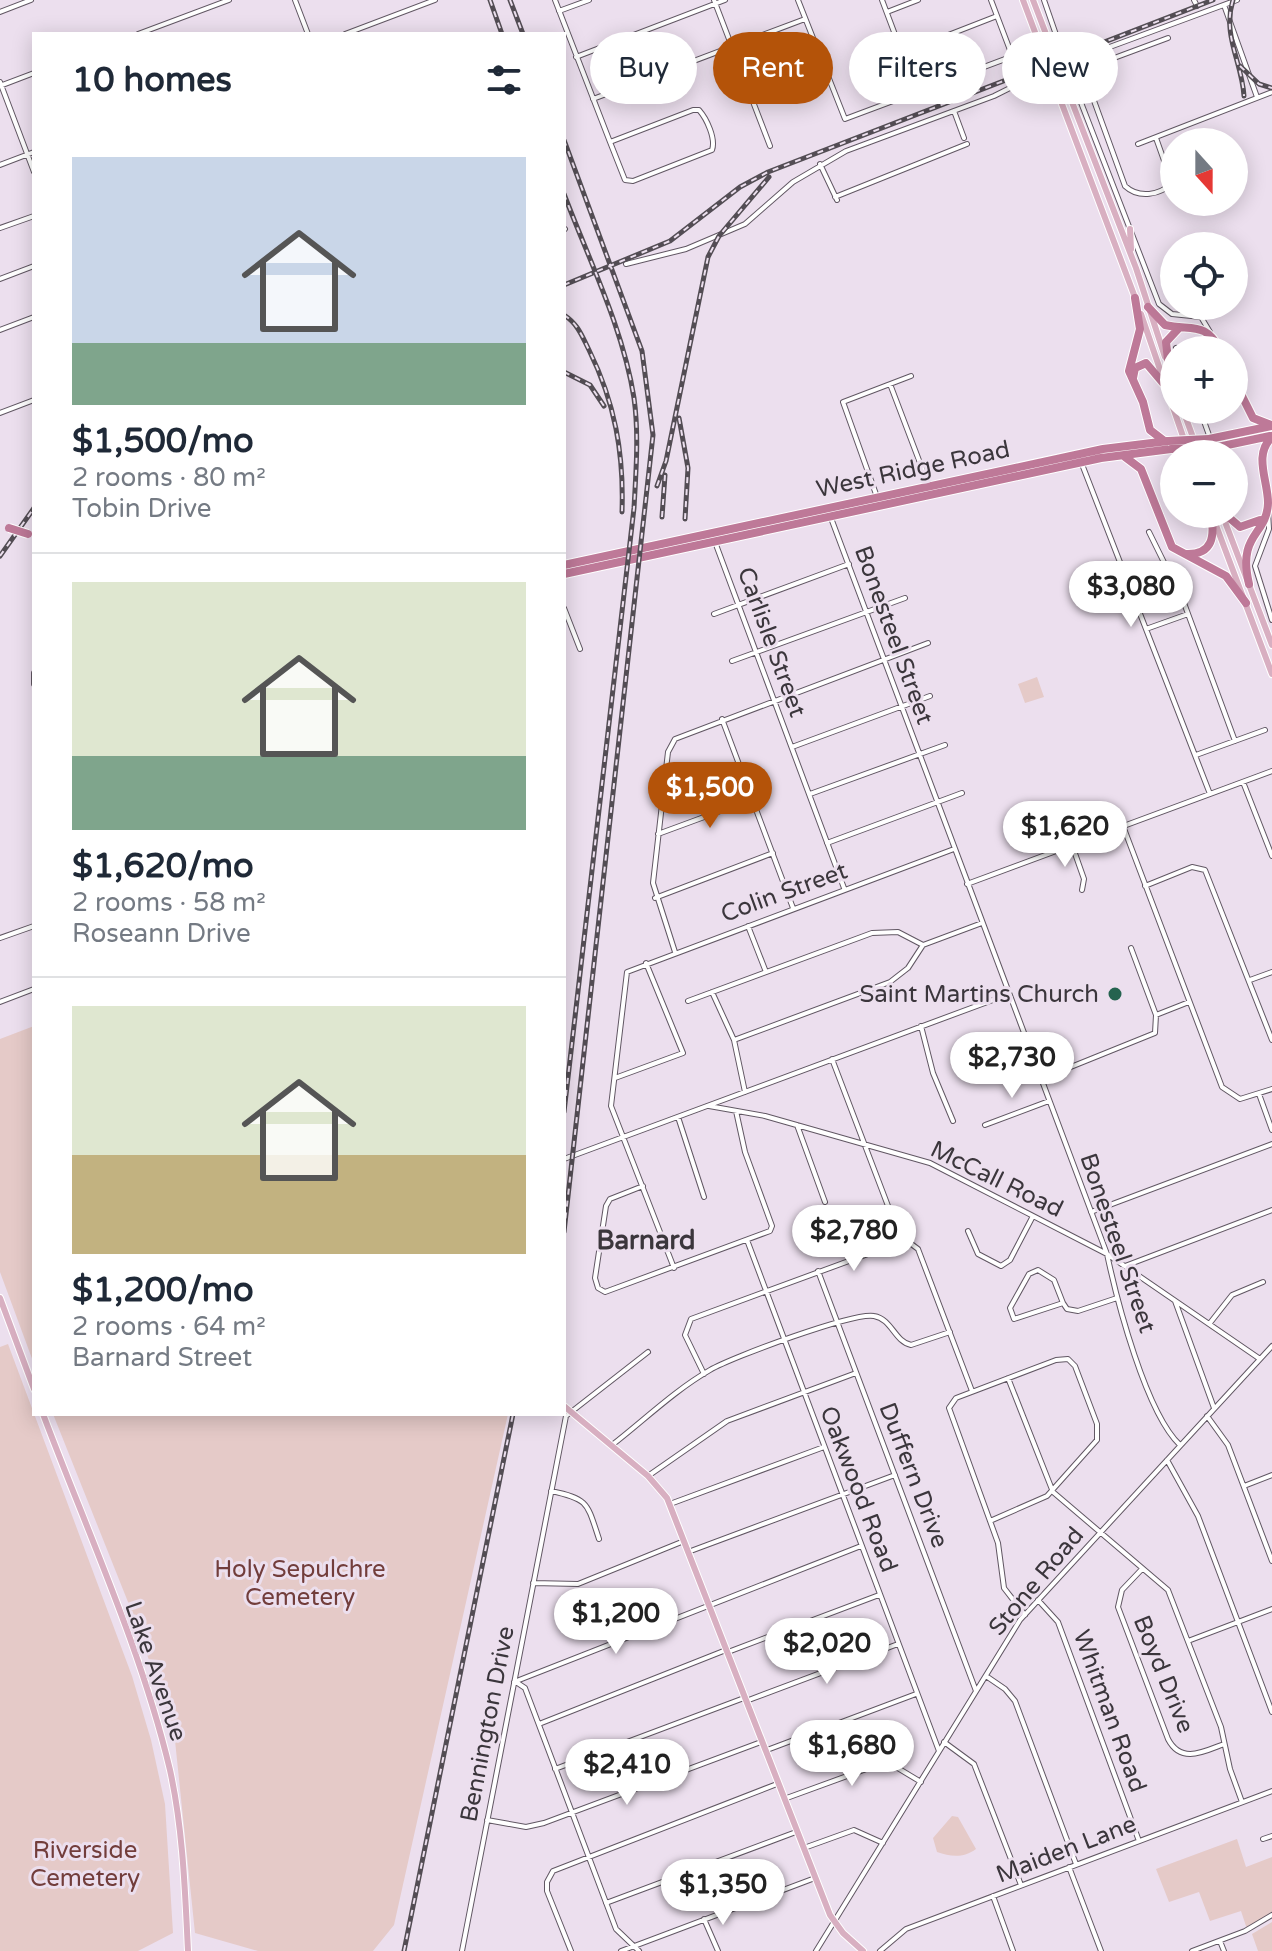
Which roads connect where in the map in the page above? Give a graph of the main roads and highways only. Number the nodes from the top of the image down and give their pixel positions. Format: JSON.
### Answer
{"nodes":[{"id":1,"x":1023,"y":0,"type":"edge"},
{"id":2,"x":1033,"y":0,"type":"edge"},
{"id":3,"x":1130,"y":229,"type":"road end"},
{"id":4,"x":1136,"y":268,"type":"junction"},
{"id":5,"x":1135,"y":298,"type":"junction"},
{"id":6,"x":1148,"y":307,"type":"junction"},
{"id":7,"x":1187,"y":325,"type":"junction"},
{"id":8,"x":1170,"y":336,"type":"edge"},
{"id":9,"x":1212,"y":336,"type":"edge"},
{"id":10,"x":1160,"y":342,"type":"edge"},
{"id":11,"x":1160,"y":374,"type":"edge"},
{"id":12,"x":1160,"y":378,"type":"edge"},
{"id":13,"x":1134,"y":383,"type":"junction"},
{"id":14,"x":1248,"y":410,"type":"edge"},
{"id":15,"x":1147,"y":423,"type":"junction"},
{"id":16,"x":1248,"y":424,"type":"edge"},
{"id":17,"x":1272,"y":425,"type":"edge"},
{"id":18,"x":1272,"y":436,"type":"edge"},
{"id":19,"x":1162,"y":440,"type":"edge"},
{"id":20,"x":1231,"y":440,"type":"edge"},
{"id":21,"x":1233,"y":440,"type":"edge"},
{"id":22,"x":1238,"y":440,"type":"edge"},
{"id":23,"x":1129,"y":444,"type":"junction"},
{"id":24,"x":1160,"y":445,"type":"edge"},
{"id":25,"x":1248,"y":447,"type":"edge"},
{"id":26,"x":1160,"y":449,"type":"edge"},
{"id":27,"x":1156,"y":450,"type":"junction"},
{"id":28,"x":1116,"y":456,"type":"junction"},
{"id":29,"x":1080,"y":458,"type":"junction"},
{"id":30,"x":1263,"y":466,"type":"junction"},
{"id":31,"x":1143,"y":473,"type":"junction"},
{"id":32,"x":1267,"y":509,"type":"junction"},
{"id":33,"x":829,"y":512,"type":"junction"},
{"id":34,"x":5,"y":526,"type":"edge"},
{"id":35,"x":1248,"y":526,"type":"edge"},
{"id":36,"x":1213,"y":528,"type":"edge"},
{"id":37,"x":1217,"y":528,"type":"edge"},
{"id":38,"x":1228,"y":528,"type":"edge"},
{"id":39,"x":31,"y":535,"type":"edge"},
{"id":40,"x":1176,"y":551,"type":"junction"},
{"id":41,"x":566,"y":565,"type":"edge"},
{"id":42,"x":566,"y":574,"type":"edge"},
{"id":43,"x":1249,"y":584,"type":"junction"},
{"id":44,"x":1246,"y":603,"type":"junction"},
{"id":45,"x":1272,"y":645,"type":"edge"},
{"id":46,"x":1272,"y":674,"type":"edge"},
{"id":47,"x":0,"y":1298,"type":"edge"},
{"id":48,"x":32,"y":1384,"type":"edge"},
{"id":49,"x":567,"y":1408,"type":"edge"},
{"id":50,"x":44,"y":1416,"type":"edge"},
{"id":51,"x":188,"y":1951,"type":"edge"},
{"id":52,"x":863,"y":1951,"type":"edge"}],
"edges":[{"from":1,"to":5,"type":"main road","bridge":true},
{"from":2,"to":4,"type":"main road","bridge":true},
{"from":3,"to":4,"type":"main road"},
{"from":4,"to":6,"type":"main road"},
{"from":5,"to":11,"type":"main road"},
{"from":5,"to":13,"type":"highway"},
{"from":6,"to":7,"type":"highway"},
{"from":6,"to":10,"type":"main road"},
{"from":7,"to":8,"type":"highway"},
{"from":7,"to":9,"type":"highway"},
{"from":12,"to":13,"type":"highway"},
{"from":13,"to":15,"type":"highway"},
{"from":14,"to":17,"type":"highway"},
{"from":15,"to":19,"type":"highway"},
{"from":15,"to":23,"type":"highway"},
{"from":16,"to":20,"type":"highway"},
{"from":17,"to":21,"type":"highway","name":"West Ridge Road"},
{"from":18,"to":22,"type":"highway","name":"West Ridge Road"},
{"from":18,"to":30,"type":"highway"},
{"from":23,"to":24,"type":"highway","name":"West Ridge Road"},
{"from":23,"to":29,"type":"highway","name":"West Ridge Road"},
{"from":25,"to":30,"type":"highway"},
{"from":26,"to":27,"type":"highway","name":"West Ridge Road"},
{"from":27,"to":28,"type":"highway","name":"West Ridge Road"},
{"from":27,"to":31,"type":"highway"},
{"from":28,"to":29,"type":"highway","name":"West Ridge Road"},
{"from":28,"to":31,"type":"highway"},
{"from":29,"to":33,"type":"highway","name":"West Ridge Road"},
{"from":29,"to":33,"type":"highway","name":"West Ridge Road"},
{"from":30,"to":32,"type":"highway"},
{"from":31,"to":40,"type":"highway"},
{"from":32,"to":35,"type":"highway"},
{"from":32,"to":43,"type":"highway"},
{"from":33,"to":41,"type":"highway","name":"West Ridge Road"},
{"from":33,"to":42,"type":"highway","name":"West Ridge Road"},
{"from":34,"to":39,"type":"highway","bridge":true},
{"from":36,"to":40,"type":"highway"},
{"from":37,"to":44,"type":"main road"},
{"from":38,"to":43,"type":"main road"},
{"from":40,"to":44,"type":"highway"},
{"from":43,"to":45,"type":"main road"},
{"from":44,"to":46,"type":"main road"},
{"from":47,"to":48,"type":"main road"},
{"from":49,"to":52,"type":"main road"},
{"from":50,"to":51,"type":"main road","name":"Lake Avenue"}]}
